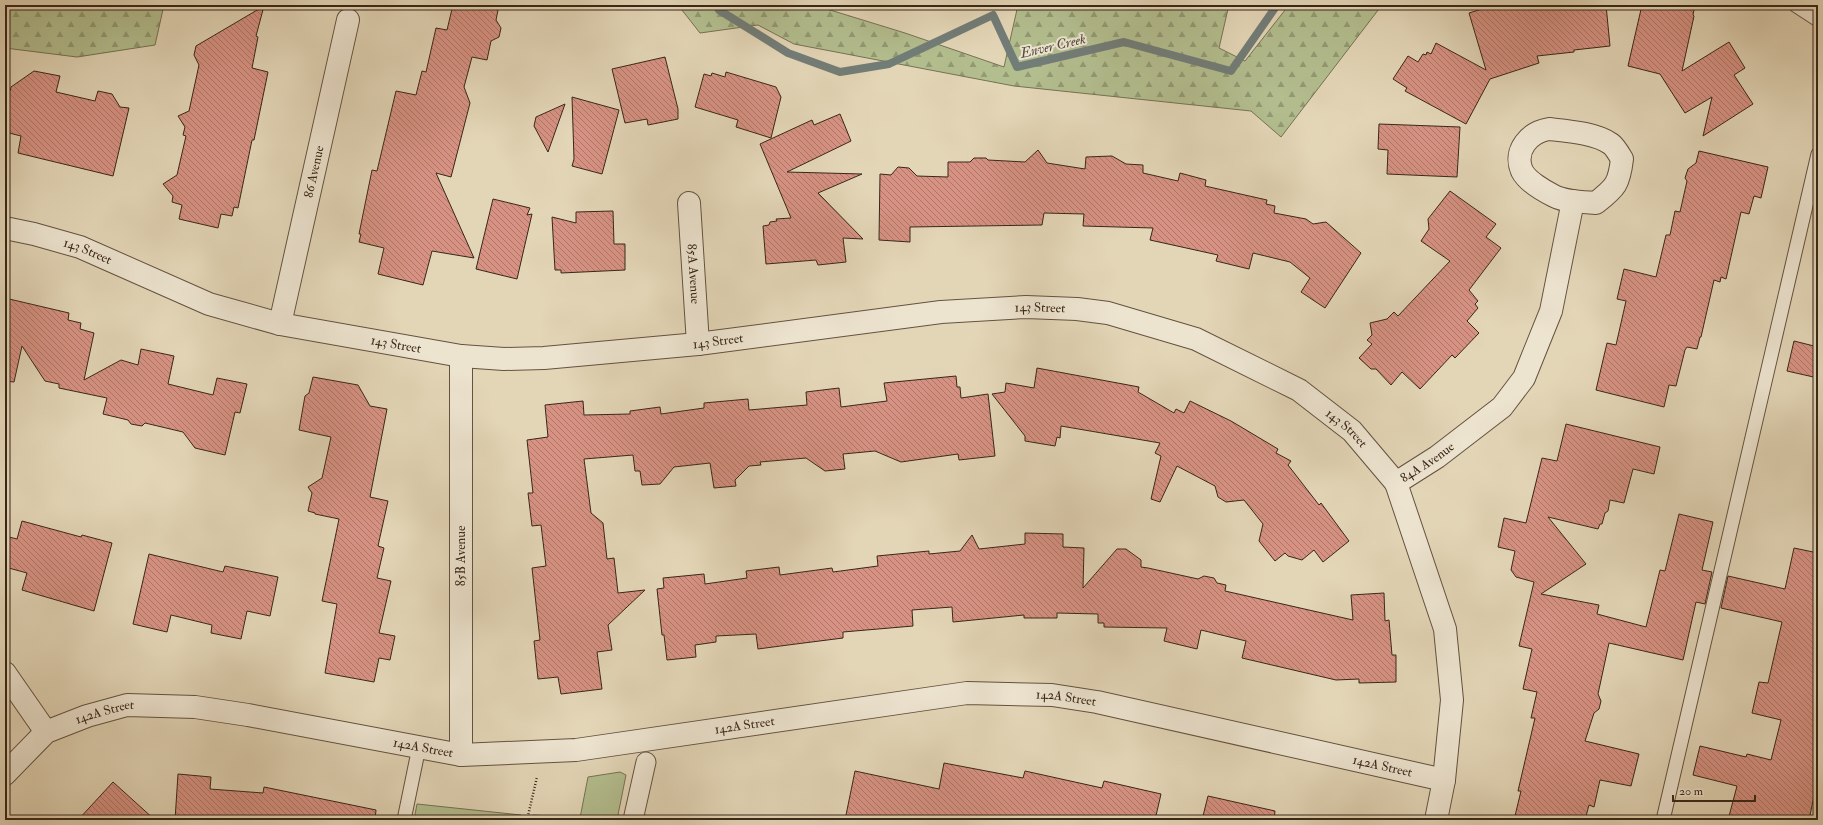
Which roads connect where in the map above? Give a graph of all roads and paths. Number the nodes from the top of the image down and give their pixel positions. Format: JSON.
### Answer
{"nodes":[{"id":1,"x":1795,"y":5,"type":"edge"},
{"id":2,"x":348,"y":20,"type":"dead end"},
{"id":3,"x":1818,"y":20,"type":"edge"},
{"id":4,"x":1818,"y":154,"type":"edge"},
{"id":5,"x":1573,"y":201,"type":"junction"},
{"id":6,"x":689,"y":203,"type":"dead end"},
{"id":7,"x":5,"y":228,"type":"edge"},
{"id":8,"x":280,"y":324,"type":"junction"},
{"id":9,"x":698,"y":344,"type":"junction"},
{"id":10,"x":461,"y":356,"type":"junction"},
{"id":11,"x":1396,"y":483,"type":"junction"},
{"id":12,"x":5,"y":673,"type":"edge"},
{"id":13,"x":46,"y":732,"type":"junction"},
{"id":14,"x":419,"y":747,"type":"junction"},
{"id":15,"x":461,"y":755,"type":"junction"},
{"id":16,"x":646,"y":762,"type":"dead end"},
{"id":17,"x":5,"y":774,"type":"edge"},
{"id":18,"x":536,"y":777,"type":"dead end"},
{"id":19,"x":1444,"y":780,"type":"junction"},
{"id":20,"x":404,"y":820,"type":"edge"},
{"id":21,"x":526,"y":820,"type":"edge"},
{"id":22,"x":633,"y":820,"type":"edge"},
{"id":23,"x":1436,"y":820,"type":"edge"},
{"id":24,"x":1663,"y":820,"type":"edge"}],
"edges":[{"from":1,"to":3,"type":"lane"},
{"from":2,"to":8,"type":"street","name":"86 Avenue"},
{"from":4,"to":24,"type":"lane"},
{"from":5,"to":5,"type":"street"},
{"from":5,"to":11,"type":"street","name":"84A Avenue"},
{"from":6,"to":9,"type":"street","name":"85A Avenue"},
{"from":7,"to":8,"type":"street","name":"143 Street"},
{"from":8,"to":10,"type":"street","name":"143 Street"},
{"from":9,"to":10,"type":"street","name":"143 Street"},
{"from":9,"to":11,"type":"street","name":"143 Street"},
{"from":10,"to":15,"type":"street","name":"85B Avenue"},
{"from":11,"to":19,"type":"street","name":"84A Avenue"},
{"from":12,"to":13,"type":"street"},
{"from":13,"to":14,"type":"street","name":"142A Street"},
{"from":13,"to":17,"type":"street"},
{"from":14,"to":15,"type":"street","name":"142A Street"},
{"from":14,"to":20,"type":"lane"},
{"from":15,"to":19,"type":"street","name":"142A Street"},
{"from":16,"to":22,"type":"street"},
{"from":18,"to":21,"type":"path"},
{"from":19,"to":23,"type":"street","name":"84A Avenue"}]}
